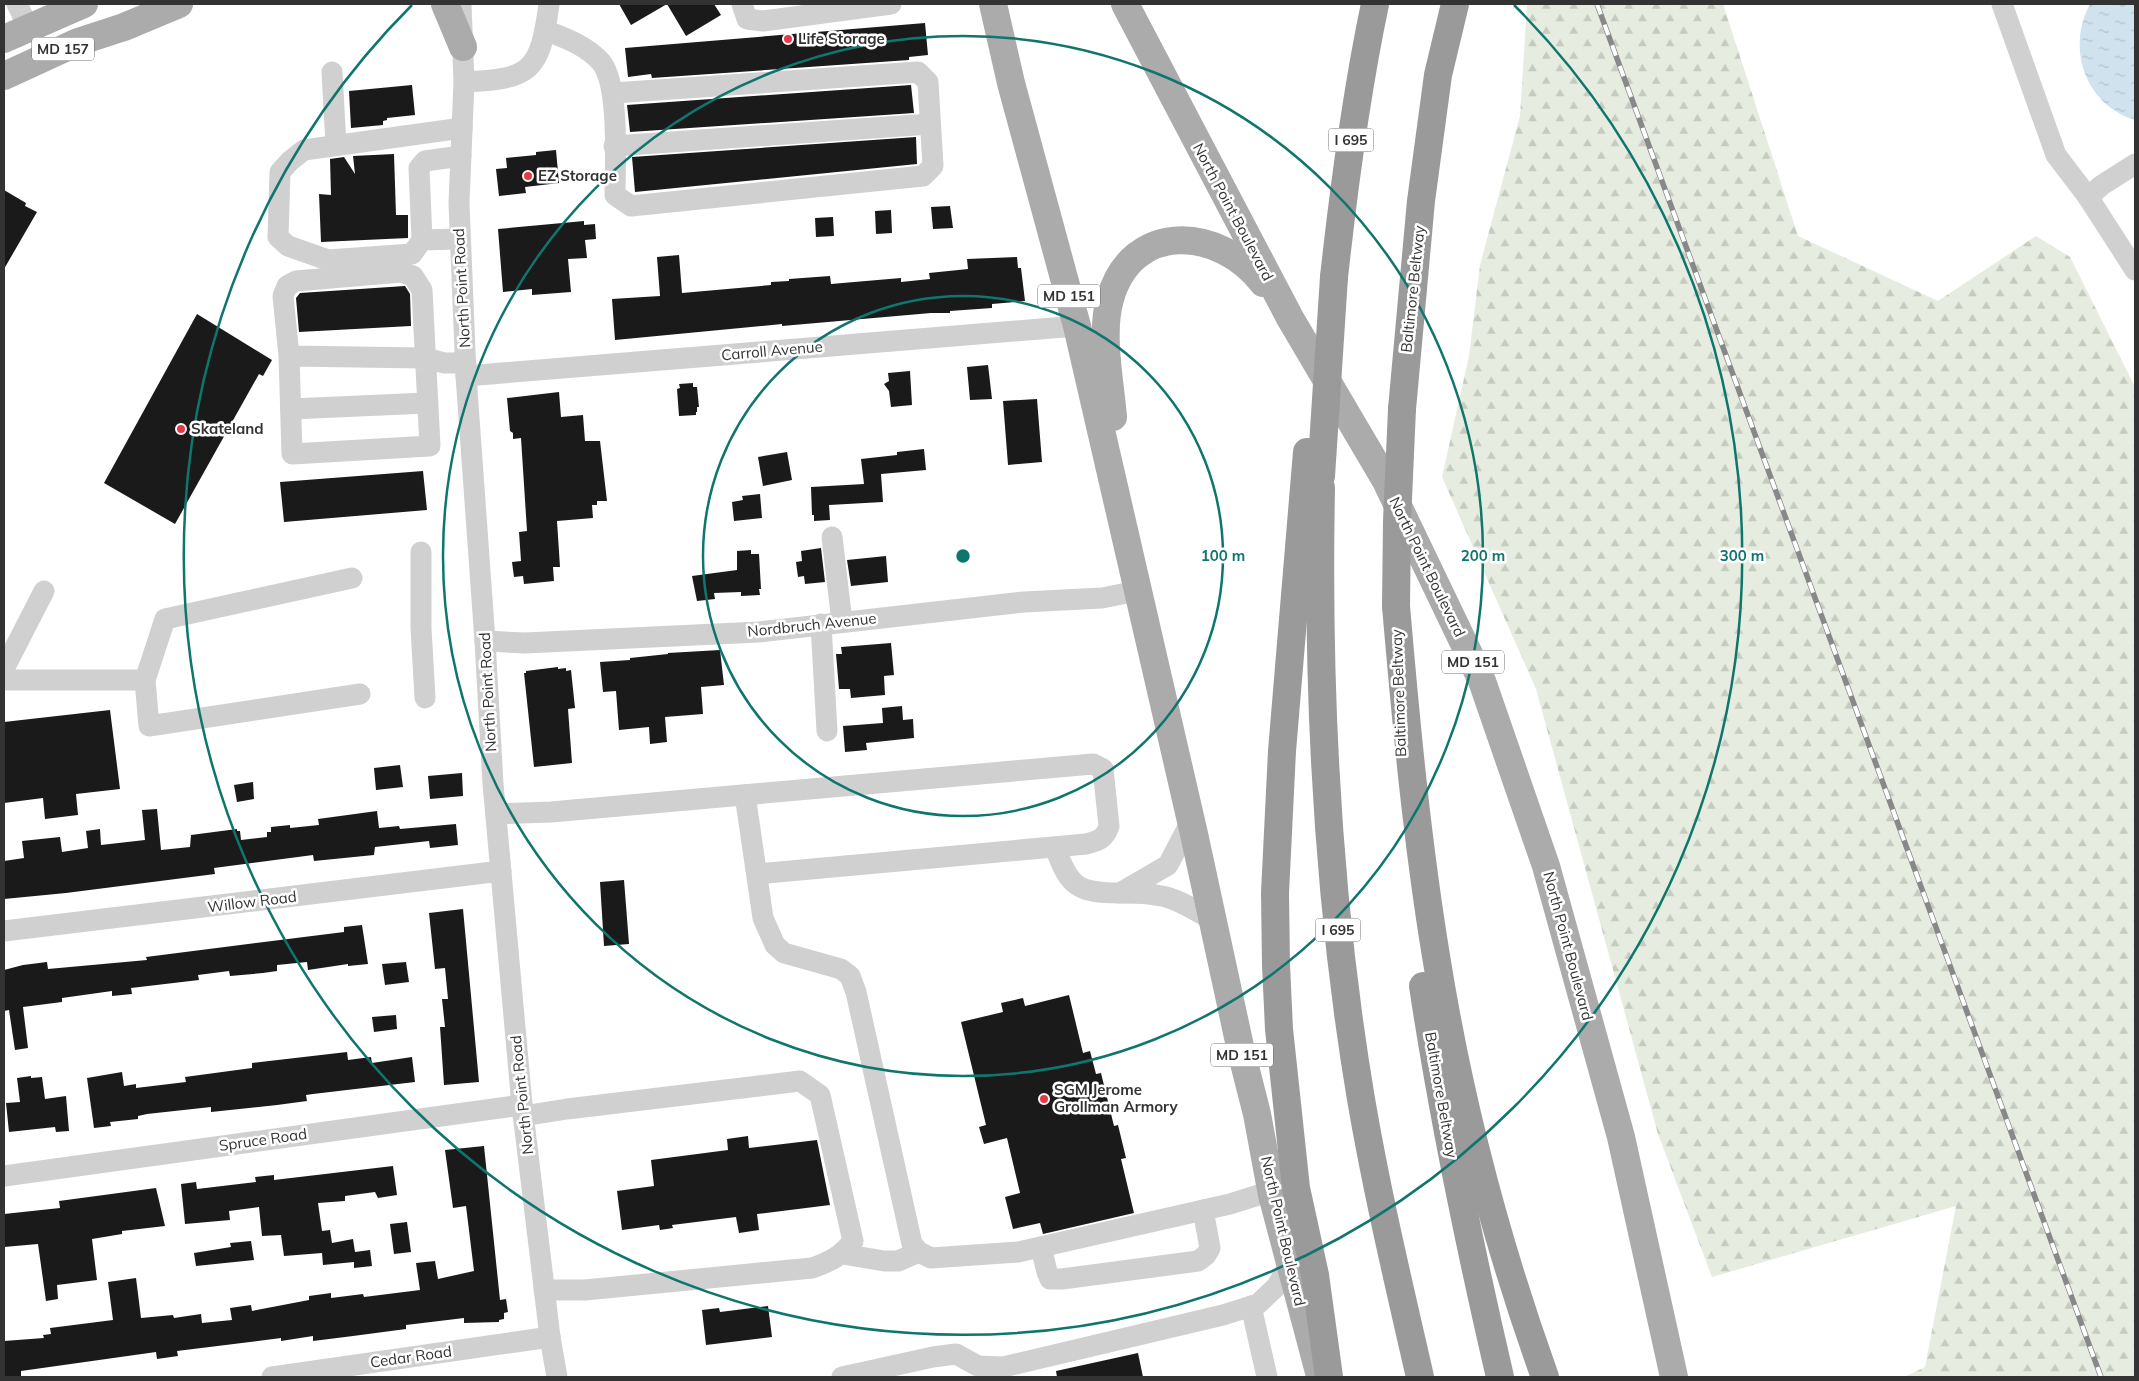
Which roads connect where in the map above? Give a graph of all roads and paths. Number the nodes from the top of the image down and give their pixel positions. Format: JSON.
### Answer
{"nodes":[{"id":1,"x":17,"y":4,"type":"edge"},
{"id":2,"x":84,"y":4,"type":"edge"},
{"id":3,"x":179,"y":4,"type":"edge"},
{"id":4,"x":445,"y":4,"type":"edge"},
{"id":5,"x":461,"y":4,"type":"edge"},
{"id":6,"x":549,"y":4,"type":"edge"},
{"id":7,"x":742,"y":4,"type":"edge"},
{"id":8,"x":891,"y":4,"type":"edge"},
{"id":9,"x":993,"y":4,"type":"edge"},
{"id":10,"x":1125,"y":4,"type":"edge"},
{"id":11,"x":1375,"y":4,"type":"edge"},
{"id":12,"x":1455,"y":4,"type":"edge"},
{"id":13,"x":1468,"y":4,"type":"edge"},
{"id":14,"x":2002,"y":4,"type":"edge"},
{"id":15,"x":29,"y":28,"type":"junction"},
{"id":16,"x":545,"y":30,"type":"junction"},
{"id":17,"x":4,"y":40,"type":"edge"},
{"id":18,"x":463,"y":47,"type":"junction"},
{"id":19,"x":332,"y":72,"type":"dead end"},
{"id":20,"x":4,"y":76,"type":"edge"},
{"id":21,"x":464,"y":82,"type":"junction"},
{"id":22,"x":613,"y":93,"type":"junction"},
{"id":23,"x":930,"y":124,"type":"junction"},
{"id":24,"x":462,"y":128,"type":"junction"},
{"id":25,"x":336,"y":146,"type":"junction"},
{"id":26,"x":614,"y":146,"type":"junction"},
{"id":27,"x":461,"y":156,"type":"junction"},
{"id":28,"x":2135,"y":164,"type":"edge"},
{"id":29,"x":2088,"y":197,"type":"junction"},
{"id":30,"x":1421,"y":201,"type":"junction"},
{"id":31,"x":460,"y":239,"type":"junction"},
{"id":32,"x":422,"y":240,"type":"junction"},
{"id":33,"x":401,"y":264,"type":"junction"},
{"id":34,"x":2135,"y":270,"type":"edge"},
{"id":35,"x":1334,"y":277,"type":"junction"},
{"id":36,"x":1290,"y":318,"type":"junction"},
{"id":37,"x":1077,"y":326,"type":"junction"},
{"id":38,"x":289,"y":356,"type":"junction"},
{"id":39,"x":424,"y":358,"type":"junction"},
{"id":40,"x":466,"y":370,"type":"junction"},
{"id":41,"x":427,"y":403,"type":"junction"},
{"id":42,"x":291,"y":409,"type":"junction"},
{"id":43,"x":1120,"y":508,"type":"junction"},
{"id":44,"x":832,"y":537,"type":"dead end"},
{"id":45,"x":421,"y":552,"type":"dead end"},
{"id":46,"x":352,"y":578,"type":"dead end"},
{"id":47,"x":44,"y":591,"type":"dead end"},
{"id":48,"x":1137,"y":591,"type":"junction"},
{"id":49,"x":1396,"y":606,"type":"junction"},
{"id":50,"x":842,"y":622,"type":"junction"},
{"id":51,"x":821,"y":624,"type":"junction"},
{"id":52,"x":486,"y":641,"type":"junction"},
{"id":53,"x":4,"y":669,"type":"edge"},
{"id":54,"x":4,"y":680,"type":"edge"},
{"id":55,"x":145,"y":680,"type":"junction"},
{"id":56,"x":360,"y":694,"type":"dead end"},
{"id":57,"x":425,"y":698,"type":"dead end"},
{"id":58,"x":827,"y":731,"type":"dead end"},
{"id":59,"x":745,"y":795,"type":"junction"},
{"id":60,"x":496,"y":814,"type":"junction"},
{"id":61,"x":1191,"y":821,"type":"junction"},
{"id":62,"x":1055,"y":847,"type":"junction"},
{"id":63,"x":501,"y":871,"type":"junction"},
{"id":64,"x":757,"y":874,"type":"junction"},
{"id":65,"x":1120,"y":893,"type":"junction"},
{"id":66,"x":1212,"y":920,"type":"junction"},
{"id":67,"x":4,"y":931,"type":"edge"},
{"id":68,"x":523,"y":1110,"type":"junction"},
{"id":69,"x":4,"y":1176,"type":"edge"},
{"id":70,"x":1271,"y":1191,"type":"junction"},
{"id":71,"x":1203,"y":1210,"type":"junction"},
{"id":72,"x":1041,"y":1247,"type":"junction"},
{"id":73,"x":920,"y":1252,"type":"junction"},
{"id":74,"x":843,"y":1254,"type":"junction"},
{"id":75,"x":1290,"y":1263,"type":"junction"},
{"id":76,"x":544,"y":1290,"type":"junction"},
{"id":77,"x":1251,"y":1306,"type":"junction"},
{"id":78,"x":550,"y":1337,"type":"junction"},
{"id":79,"x":272,"y":1377,"type":"edge"},
{"id":80,"x":557,"y":1377,"type":"edge"},
{"id":81,"x":842,"y":1377,"type":"edge"},
{"id":82,"x":1267,"y":1377,"type":"edge"},
{"id":83,"x":1320,"y":1377,"type":"edge"},
{"id":84,"x":1329,"y":1377,"type":"edge"},
{"id":85,"x":1420,"y":1377,"type":"edge"},
{"id":86,"x":1500,"y":1377,"type":"edge"},
{"id":87,"x":1545,"y":1377,"type":"edge"},
{"id":88,"x":1674,"y":1377,"type":"edge"}],
"edges":[{"from":1,"to":15,"type":"street"},
{"from":2,"to":15,"type":"main road","number":"MD 157"},
{"from":3,"to":20,"type":"main road","number":"MD 157"},
{"from":4,"to":18,"type":"main road"},
{"from":5,"to":18,"type":"street","name":"North Point Road"},
{"from":6,"to":16,"type":"street"},
{"from":7,"to":8,"type":"street"},
{"from":9,"to":37,"type":"main road","name":"North Point Boulevard","number":"MD 151"},
{"from":10,"to":36,"type":"main road","name":"North Point Boulevard","number":"MD 151"},
{"from":11,"to":35,"type":"highway","number":"I 695"},
{"from":12,"to":30,"type":"highway","name":"Baltimore Beltway"},
{"from":13,"to":30,"type":"highway"},
{"from":14,"to":29,"type":"street"},
{"from":15,"to":17,"type":"main road","number":"MD 157"},
{"from":16,"to":21,"type":"street"},
{"from":16,"to":22,"type":"street"},
{"from":18,"to":21,"type":"street","name":"North Point Road"},
{"from":19,"to":25,"type":"street"},
{"from":21,"to":24,"type":"street","name":"North Point Road"},
{"from":22,"to":23,"type":"street"},
{"from":22,"to":26,"type":"street"},
{"from":23,"to":26,"type":"street"},
{"from":23,"to":26,"type":"street"},
{"from":24,"to":25,"type":"street"},
{"from":24,"to":27,"type":"street","name":"North Point Road"},
{"from":25,"to":33,"type":"street"},
{"from":27,"to":31,"type":"street","name":"North Point Road"},
{"from":27,"to":32,"type":"street"},
{"from":28,"to":29,"type":"street"},
{"from":29,"to":34,"type":"street"},
{"from":30,"to":49,"type":"highway","name":"Baltimore Beltway","bridge":true},
{"from":31,"to":32,"type":"street"},
{"from":31,"to":40,"type":"street","name":"North Point Road"},
{"from":32,"to":33,"type":"street"},
{"from":33,"to":38,"type":"street"},
{"from":33,"to":39,"type":"street"},
{"from":35,"to":84,"type":"highway","bridge":true},
{"from":35,"to":85,"type":"highway","number":"I 695","bridge":true},
{"from":36,"to":43,"type":"main road"},
{"from":36,"to":88,"type":"main road","name":"North Point Boulevard","number":"MD 151"},
{"from":37,"to":40,"type":"street","name":"Carroll Avenue"},
{"from":37,"to":43,"type":"main road","name":"North Point Boulevard","number":"MD 151"},
{"from":38,"to":39,"type":"street","name":"Carroll Avenue"},
{"from":38,"to":42,"type":"street"},
{"from":39,"to":40,"type":"street","name":"Carroll Avenue"},
{"from":39,"to":41,"type":"street"},
{"from":40,"to":52,"type":"street","name":"North Point Road"},
{"from":41,"to":42,"type":"street"},
{"from":41,"to":42,"type":"street"},
{"from":43,"to":48,"type":"main road","name":"North Point Boulevard","number":"MD 151"},
{"from":44,"to":50,"type":"street"},
{"from":45,"to":57,"type":"street"},
{"from":46,"to":55,"type":"street"},
{"from":47,"to":53,"type":"street"},
{"from":48,"to":50,"type":"street","name":"Nordbruch Avenue"},
{"from":48,"to":61,"type":"main road","name":"North Point Boulevard","number":"MD 151"},
{"from":49,"to":86,"type":"highway","name":"Baltimore Beltway"},
{"from":49,"to":87,"type":"highway"},
{"from":50,"to":51,"type":"street","name":"Nordbruch Avenue"},
{"from":51,"to":52,"type":"street","name":"Nordbruch Avenue"},
{"from":51,"to":58,"type":"street"},
{"from":52,"to":60,"type":"street","name":"North Point Road"},
{"from":54,"to":55,"type":"street"},
{"from":55,"to":56,"type":"street"},
{"from":59,"to":60,"type":"street"},
{"from":59,"to":62,"type":"street"},
{"from":59,"to":64,"type":"street"},
{"from":60,"to":63,"type":"street","name":"North Point Road"},
{"from":61,"to":65,"type":"street"},
{"from":61,"to":66,"type":"main road","name":"North Point Boulevard","number":"MD 151"},
{"from":62,"to":64,"type":"street"},
{"from":62,"to":65,"type":"street"},
{"from":63,"to":67,"type":"street","name":"Willow Road"},
{"from":63,"to":68,"type":"street","name":"North Point Road"},
{"from":64,"to":73,"type":"street"},
{"from":65,"to":66,"type":"street"},
{"from":66,"to":70,"type":"main road","name":"North Point Boulevard","number":"MD 151"},
{"from":68,"to":69,"type":"street","name":"Spruce Road"},
{"from":68,"to":74,"type":"street","name":"Spruce Road"},
{"from":68,"to":76,"type":"street","name":"North Point Road"},
{"from":70,"to":71,"type":"street"},
{"from":70,"to":75,"type":"main road","name":"North Point Boulevard","number":"MD 151"},
{"from":71,"to":72,"type":"street"},
{"from":71,"to":72,"type":"street"},
{"from":72,"to":73,"type":"street"},
{"from":73,"to":74,"type":"street"},
{"from":74,"to":76,"type":"street"},
{"from":75,"to":77,"type":"street"},
{"from":75,"to":83,"type":"main road","name":"North Point Boulevard","number":"MD 151"},
{"from":76,"to":78,"type":"street","name":"North Point Road"},
{"from":77,"to":81,"type":"street"},
{"from":77,"to":82,"type":"street"},
{"from":78,"to":79,"type":"street","name":"Cedar Road"},
{"from":78,"to":80,"type":"street","name":"North Point Road"}]}
